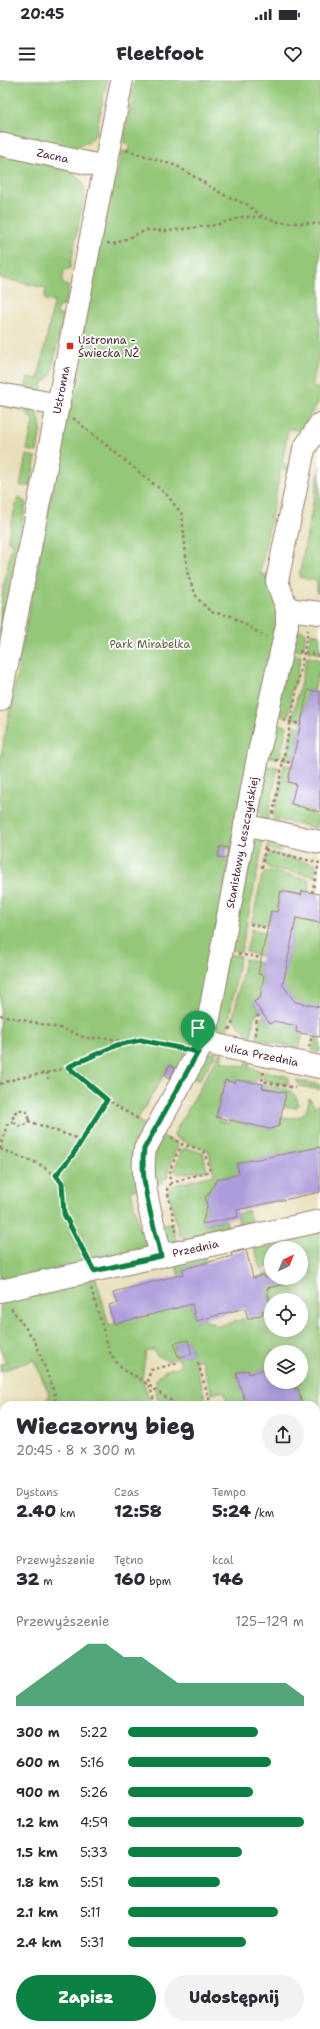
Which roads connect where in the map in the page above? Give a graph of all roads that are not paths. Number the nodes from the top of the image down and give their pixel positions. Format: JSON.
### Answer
{"nodes":[{"id":1,"x":122,"y":80,"type":"edge"},
{"id":2,"x":0,"y":144,"type":"edge"},
{"id":3,"x":105,"y":167,"type":"junction"},
{"id":4,"x":0,"y":394,"type":"edge"},
{"id":5,"x":63,"y":409,"type":"junction"},
{"id":6,"x":317,"y":432,"type":"edge"},
{"id":7,"x":287,"y":608,"type":"junction"},
{"id":8,"x":314,"y":622,"type":"edge"},
{"id":9,"x":3,"y":670,"type":"edge"},
{"id":10,"x":0,"y":700,"type":"edge"},
{"id":11,"x":245,"y":825,"type":"junction"},
{"id":12,"x":320,"y":856,"type":"edge"},
{"id":13,"x":201,"y":1046,"type":"junction"},
{"id":14,"x":320,"y":1067,"type":"edge"},
{"id":15,"x":320,"y":1221,"type":"edge"},
{"id":16,"x":161,"y":1256,"type":"junction"},
{"id":17,"x":4,"y":1298,"type":"edge"}],
"edges":[{"from":1,"to":3,"type":"street","name":"Ustronna"},
{"from":2,"to":3,"type":"street","name":"Zacna"},
{"from":3,"to":5,"type":"street","name":"Ustronna"},
{"from":4,"to":5,"type":"street"},
{"from":5,"to":9,"type":"street","name":"Ustronna"},
{"from":6,"to":7,"type":"street","name":"Stanisławy Leszczyńskiej"},
{"from":7,"to":8,"type":"street"},
{"from":7,"to":11,"type":"street","name":"Stanisławy Leszczyńskiej"},
{"from":9,"to":10,"type":"street","name":"Ustronna"},
{"from":11,"to":12,"type":"street"},
{"from":11,"to":13,"type":"street","name":"Stanisławy Leszczyńskiej"},
{"from":13,"to":14,"type":"street","name":"ulica Przednia"},
{"from":13,"to":16,"type":"street","name":"Stanisławy Leszczyńskiej"},
{"from":15,"to":16,"type":"street","name":"Przednia"},
{"from":16,"to":17,"type":"street","name":"Przednia"}]}
